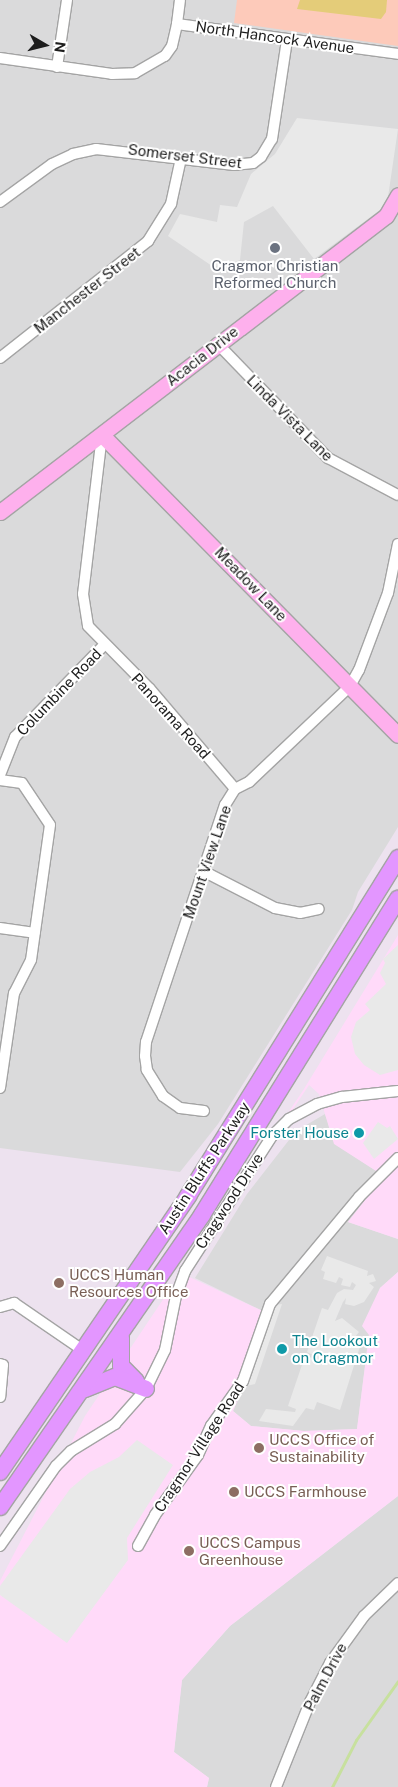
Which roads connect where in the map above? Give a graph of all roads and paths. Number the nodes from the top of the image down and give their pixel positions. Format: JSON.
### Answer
{"nodes":[{"id":1,"x":67,"y":0,"type":"edge"},
{"id":2,"x":180,"y":0,"type":"edge"},
{"id":3,"x":177,"y":24,"type":"junction"},
{"id":4,"x":287,"y":40,"type":"junction"},
{"id":5,"x":398,"y":54,"type":"edge"},
{"id":6,"x":0,"y":58,"type":"edge"},
{"id":7,"x":57,"y":67,"type":"junction"},
{"id":8,"x":181,"y":158,"type":"junction"},
{"id":9,"x":398,"y":195,"type":"edge"},
{"id":10,"x":0,"y":202,"type":"edge"},
{"id":11,"x":217,"y":344,"type":"junction"},
{"id":12,"x":0,"y":358,"type":"edge"},
{"id":13,"x":102,"y":435,"type":"junction"},
{"id":14,"x":398,"y":495,"type":"edge"},
{"id":15,"x":0,"y":512,"type":"edge"},
{"id":16,"x":398,"y":544,"type":"edge"},
{"id":17,"x":104,"y":645,"type":"junction"},
{"id":18,"x":350,"y":686,"type":"junction"},
{"id":19,"x":398,"y":734,"type":"edge"},
{"id":20,"x":0,"y":775,"type":"edge"},
{"id":21,"x":0,"y":780,"type":"edge"},
{"id":22,"x":235,"y":789,"type":"junction"},
{"id":23,"x":398,"y":858,"type":"edge"},
{"id":24,"x":203,"y":871,"type":"junction"},
{"id":25,"x":398,"y":899,"type":"edge"},
{"id":26,"x":319,"y":909,"type":"dead end"},
{"id":27,"x":0,"y":928,"type":"edge"},
{"id":28,"x":35,"y":934,"type":"junction"},
{"id":29,"x":0,"y":1088,"type":"edge"},
{"id":30,"x":398,"y":1092,"type":"edge"},
{"id":31,"x":204,"y":1111,"type":"dead end"},
{"id":32,"x":398,"y":1158,"type":"edge"},
{"id":33,"x":0,"y":1307,"type":"edge"},
{"id":34,"x":121,"y":1336,"type":"junction"},
{"id":35,"x":84,"y":1351,"type":"junction"},
{"id":36,"x":0,"y":1364,"type":"edge"},
{"id":37,"x":85,"y":1388,"type":"junction"},
{"id":38,"x":146,"y":1389,"type":"junction"},
{"id":39,"x":0,"y":1397,"type":"edge"},
{"id":40,"x":0,"y":1472,"type":"edge"},
{"id":41,"x":0,"y":1507,"type":"edge"},
{"id":42,"x":0,"y":1546,"type":"edge"},
{"id":43,"x":138,"y":1546,"type":"dead end"},
{"id":44,"x":398,"y":1583,"type":"edge"},
{"id":45,"x":276,"y":1787,"type":"edge"}],
"edges":[{"from":1,"to":7,"type":"street"},
{"from":2,"to":3,"type":"street"},
{"from":3,"to":4,"type":"street","name":"North Hancock Avenue"},
{"from":3,"to":7,"type":"street","name":"North Hancock Avenue"},
{"from":4,"to":5,"type":"street","name":"North Hancock Avenue"},
{"from":4,"to":8,"type":"street","name":"Somerset Street"},
{"from":6,"to":7,"type":"street","name":"North Hancock Avenue"},
{"from":8,"to":10,"type":"street","name":"Somerset Street"},
{"from":8,"to":12,"type":"street","name":"Manchester Street"},
{"from":9,"to":11,"type":"street","name":"Acacia Drive"},
{"from":11,"to":13,"type":"street","name":"Acacia Drive"},
{"from":11,"to":14,"type":"street","name":"Linda Vista Lane"},
{"from":13,"to":15,"type":"street","name":"Acacia Drive"},
{"from":13,"to":17,"type":"street","name":"Columbine Road"},
{"from":13,"to":18,"type":"street","name":"Meadow Lane"},
{"from":16,"to":18,"type":"street","name":"Mount View Lane"},
{"from":17,"to":20,"type":"street","name":"Columbine Road"},
{"from":17,"to":22,"type":"street","name":"Panorama Road"},
{"from":18,"to":19,"type":"street","name":"Meadow Lane"},
{"from":18,"to":22,"type":"street","name":"Mount View Lane"},
{"from":21,"to":28,"type":"street"},
{"from":22,"to":24,"type":"street","name":"Mount View Lane"},
{"from":23,"to":35,"type":"main road","name":"Austin Bluffs Parkway"},
{"from":24,"to":26,"type":"street"},
{"from":24,"to":31,"type":"street","name":"Mount View Lane"},
{"from":25,"to":34,"type":"main road","name":"Austin Bluffs Parkway"},
{"from":27,"to":28,"type":"street"},
{"from":28,"to":29,"type":"street"},
{"from":30,"to":38,"type":"street","name":"Cragwood Drive"},
{"from":32,"to":43,"type":"street","name":"Cragmor Village Road"},
{"from":33,"to":35,"type":"street"},
{"from":34,"to":37,"type":"main road","name":"Austin Bluffs Parkway"},
{"from":34,"to":38,"type":"main road"},
{"from":35,"to":37,"type":"main road"},
{"from":35,"to":40,"type":"main road","name":"Austin Bluffs Parkway"},
{"from":36,"to":39,"type":"street"},
{"from":37,"to":38,"type":"main road"},
{"from":37,"to":41,"type":"main road","name":"Austin Bluffs Parkway"},
{"from":38,"to":42,"type":"street","name":"Cragwood Drive"},
{"from":44,"to":45,"type":"street","name":"Palm Drive"}]}
